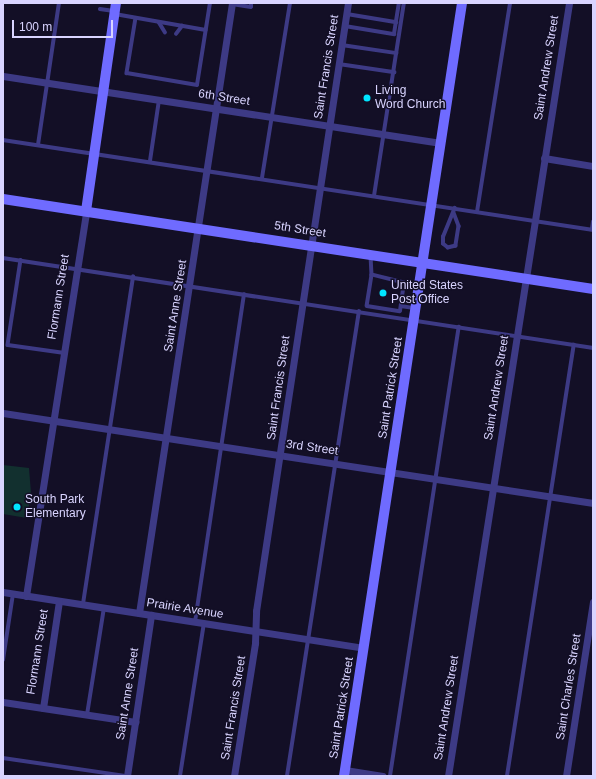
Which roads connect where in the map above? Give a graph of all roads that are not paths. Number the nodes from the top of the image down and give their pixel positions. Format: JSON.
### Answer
{"nodes":[{"id":1,"x":59,"y":3,"type":"edge"},
{"id":2,"x":210,"y":3,"type":"edge"},
{"id":3,"x":251,"y":3,"type":"edge"},
{"id":4,"x":290,"y":3,"type":"edge"},
{"id":5,"x":348,"y":3,"type":"edge"},
{"id":6,"x":399,"y":3,"type":"edge"},
{"id":7,"x":404,"y":3,"type":"edge"},
{"id":8,"x":462,"y":3,"type":"edge"},
{"id":9,"x":510,"y":3,"type":"edge"},
{"id":10,"x":569,"y":3,"type":"edge"},
{"id":11,"x":232,"y":4,"type":"edge"},
{"id":12,"x":100,"y":9,"type":"dead end"},
{"id":13,"x":115,"y":9,"type":"edge"},
{"id":14,"x":347,"y":14,"type":"junction"},
{"id":15,"x":136,"y":18,"type":"junction"},
{"id":16,"x":159,"y":22,"type":"junction"},
{"id":17,"x":396,"y":22,"type":"junction"},
{"id":18,"x":182,"y":26,"type":"junction"},
{"id":19,"x":345,"y":26,"type":"junction"},
{"id":20,"x":395,"y":28,"type":"junction"},
{"id":21,"x":400,"y":29,"type":"junction"},
{"id":22,"x":206,"y":30,"type":"junction"},
{"id":23,"x":165,"y":32,"type":"dead end"},
{"id":24,"x":176,"y":34,"type":"dead end"},
{"id":25,"x":342,"y":45,"type":"junction"},
{"id":26,"x":396,"y":53,"type":"junction"},
{"id":27,"x":339,"y":64,"type":"junction"},
{"id":28,"x":394,"y":72,"type":"junction"},
{"id":29,"x":3,"y":76,"type":"edge"},
{"id":30,"x":47,"y":82,"type":"junction"},
{"id":31,"x":102,"y":91,"type":"junction"},
{"id":32,"x":159,"y":100,"type":"junction"},
{"id":33,"x":216,"y":108,"type":"junction"},
{"id":34,"x":272,"y":117,"type":"junction"},
{"id":35,"x":329,"y":126,"type":"junction"},
{"id":36,"x":384,"y":134,"type":"junction"},
{"id":37,"x":3,"y":140,"type":"edge"},
{"id":38,"x":441,"y":143,"type":"junction"},
{"id":39,"x":38,"y":145,"type":"junction"},
{"id":40,"x":93,"y":153,"type":"junction"},
{"id":41,"x":544,"y":158,"type":"junction"},
{"id":42,"x":150,"y":161,"type":"junction"},
{"id":43,"x":593,"y":166,"type":"edge"},
{"id":44,"x":207,"y":170,"type":"junction"},
{"id":45,"x":262,"y":178,"type":"junction"},
{"id":46,"x":320,"y":188,"type":"junction"},
{"id":47,"x":374,"y":196,"type":"junction"},
{"id":48,"x":3,"y":199,"type":"edge"},
{"id":49,"x":432,"y":205,"type":"junction"},
{"id":50,"x":455,"y":208,"type":"junction"},
{"id":51,"x":86,"y":211,"type":"junction"},
{"id":52,"x":476,"y":212,"type":"junction"},
{"id":53,"x":454,"y":213,"type":"junction"},
{"id":54,"x":534,"y":220,"type":"junction"},
{"id":55,"x":593,"y":222,"type":"edge"},
{"id":56,"x":199,"y":228,"type":"junction"},
{"id":57,"x":592,"y":230,"type":"edge"},
{"id":58,"x":311,"y":245,"type":"junction"},
{"id":59,"x":371,"y":255,"type":"junction"},
{"id":60,"x":3,"y":258,"type":"edge"},
{"id":61,"x":21,"y":260,"type":"junction"},
{"id":62,"x":423,"y":262,"type":"junction"},
{"id":63,"x":77,"y":269,"type":"junction"},
{"id":64,"x":372,"y":275,"type":"junction"},
{"id":65,"x":133,"y":277,"type":"junction"},
{"id":66,"x":525,"y":278,"type":"junction"},
{"id":67,"x":190,"y":286,"type":"junction"},
{"id":68,"x":593,"y":289,"type":"edge"},
{"id":69,"x":244,"y":295,"type":"junction"},
{"id":70,"x":302,"y":304,"type":"junction"},
{"id":71,"x":401,"y":306,"type":"junction"},
{"id":72,"x":416,"y":308,"type":"junction"},
{"id":73,"x":358,"y":312,"type":"junction"},
{"id":74,"x":414,"y":320,"type":"junction"},
{"id":75,"x":459,"y":327,"type":"junction"},
{"id":76,"x":516,"y":336,"type":"junction"},
{"id":77,"x":574,"y":345,"type":"junction"},
{"id":78,"x":593,"y":348,"type":"edge"},
{"id":79,"x":64,"y":353,"type":"junction"},
{"id":80,"x":3,"y":413,"type":"edge"},
{"id":81,"x":54,"y":421,"type":"junction"},
{"id":82,"x":110,"y":429,"type":"junction"},
{"id":83,"x":167,"y":438,"type":"junction"},
{"id":84,"x":222,"y":446,"type":"junction"},
{"id":85,"x":280,"y":455,"type":"junction"},
{"id":86,"x":335,"y":463,"type":"junction"},
{"id":87,"x":391,"y":471,"type":"junction"},
{"id":88,"x":436,"y":479,"type":"junction"},
{"id":89,"x":493,"y":488,"type":"junction"},
{"id":90,"x":551,"y":497,"type":"junction"},
{"id":91,"x":593,"y":504,"type":"edge"},
{"id":92,"x":3,"y":592,"type":"edge"},
{"id":93,"x":13,"y":594,"type":"junction"},
{"id":94,"x":26,"y":596,"type":"junction"},
{"id":95,"x":59,"y":601,"type":"junction"},
{"id":96,"x":593,"y":602,"type":"edge"},
{"id":97,"x":84,"y":604,"type":"junction"},
{"id":98,"x":104,"y":608,"type":"junction"},
{"id":99,"x":139,"y":613,"type":"junction"},
{"id":100,"x":151,"y":615,"type":"junction"},
{"id":101,"x":195,"y":622,"type":"junction"},
{"id":102,"x":204,"y":623,"type":"junction"},
{"id":103,"x":256,"y":631,"type":"junction"},
{"id":104,"x":309,"y":639,"type":"junction"},
{"id":105,"x":364,"y":648,"type":"junction"},
{"id":106,"x":3,"y":660,"type":"edge"},
{"id":107,"x":3,"y":702,"type":"edge"},
{"id":108,"x":43,"y":708,"type":"junction"},
{"id":109,"x":87,"y":715,"type":"junction"},
{"id":110,"x":135,"y":722,"type":"junction"},
{"id":111,"x":3,"y":758,"type":"edge"},
{"id":112,"x":344,"y":773,"type":"edge"},
{"id":113,"x":127,"y":776,"type":"edge"},
{"id":114,"x":180,"y":776,"type":"edge"},
{"id":115,"x":234,"y":776,"type":"edge"},
{"id":116,"x":287,"y":776,"type":"edge"},
{"id":117,"x":383,"y":776,"type":"edge"},
{"id":118,"x":390,"y":776,"type":"edge"},
{"id":119,"x":448,"y":776,"type":"edge"},
{"id":120,"x":507,"y":776,"type":"edge"},
{"id":121,"x":566,"y":776,"type":"edge"}],
"edges":[{"from":1,"to":30,"type":"lane"},
{"from":2,"to":22,"type":"lane"},
{"from":3,"to":11,"type":"lane"},
{"from":4,"to":34,"type":"lane"},
{"from":5,"to":14,"type":"street","name":"Saint Francis Street"},
{"from":6,"to":17,"type":"lane"},
{"from":7,"to":21,"type":"lane"},
{"from":8,"to":38,"type":"main road","name":"Saint Patrick Street"},
{"from":9,"to":52,"type":"lane"},
{"from":10,"to":41,"type":"street","name":"Saint Andrew Street"},
{"from":11,"to":33,"type":"street","name":"Saint Anne Street"},
{"from":12,"to":13,"type":"lane"},
{"from":13,"to":15,"type":"lane"},
{"from":13,"to":31,"type":"main road","name":"Flormann Street"},
{"from":14,"to":17,"type":"lane"},
{"from":14,"to":19,"type":"street","name":"Saint Francis Street"},
{"from":15,"to":16,"type":"lane"},
{"from":15,"to":22,"type":"lane"},
{"from":16,"to":18,"type":"lane"},
{"from":16,"to":23,"type":"lane"},
{"from":17,"to":20,"type":"lane"},
{"from":18,"to":22,"type":"lane"},
{"from":18,"to":24,"type":"lane"},
{"from":19,"to":20,"type":"lane"},
{"from":19,"to":25,"type":"street","name":"Saint Francis Street"},
{"from":20,"to":21,"type":"lane"},
{"from":21,"to":26,"type":"lane"},
{"from":25,"to":26,"type":"lane"},
{"from":25,"to":27,"type":"street","name":"Saint Francis Street"},
{"from":26,"to":28,"type":"lane"},
{"from":27,"to":28,"type":"lane"},
{"from":27,"to":35,"type":"street","name":"Saint Francis Street"},
{"from":28,"to":36,"type":"lane"},
{"from":29,"to":30,"type":"street","name":"6th Street"},
{"from":30,"to":31,"type":"street","name":"6th Street"},
{"from":30,"to":39,"type":"lane"},
{"from":31,"to":32,"type":"street","name":"6th Street"},
{"from":31,"to":40,"type":"main road","name":"Flormann Street"},
{"from":32,"to":33,"type":"street","name":"6th Street"},
{"from":32,"to":42,"type":"lane"},
{"from":33,"to":34,"type":"street","name":"6th Street"},
{"from":33,"to":44,"type":"street","name":"Saint Anne Street"},
{"from":34,"to":35,"type":"street","name":"6th Street"},
{"from":34,"to":45,"type":"lane"},
{"from":35,"to":36,"type":"street","name":"6th Street"},
{"from":35,"to":46,"type":"street","name":"Saint Francis Street"},
{"from":36,"to":38,"type":"street","name":"6th Street"},
{"from":36,"to":47,"type":"lane"},
{"from":37,"to":39,"type":"lane"},
{"from":38,"to":49,"type":"main road","name":"Saint Patrick Street"},
{"from":39,"to":40,"type":"lane"},
{"from":40,"to":42,"type":"lane"},
{"from":40,"to":51,"type":"main road","name":"Flormann Street"},
{"from":41,"to":43,"type":"street"},
{"from":41,"to":54,"type":"street","name":"Saint Andrew Street"},
{"from":42,"to":44,"type":"lane"},
{"from":44,"to":45,"type":"lane"},
{"from":44,"to":56,"type":"street","name":"Saint Anne Street"},
{"from":45,"to":46,"type":"lane"},
{"from":46,"to":47,"type":"lane"},
{"from":46,"to":58,"type":"street","name":"Saint Francis Street"},
{"from":47,"to":49,"type":"lane"},
{"from":48,"to":51,"type":"main road","name":"5th Street"},
{"from":49,"to":50,"type":"lane"},
{"from":49,"to":62,"type":"main road","name":"Saint Patrick Street"},
{"from":50,"to":52,"type":"lane"},
{"from":50,"to":53,"type":"lane"},
{"from":51,"to":56,"type":"main road","name":"5th Street"},
{"from":51,"to":63,"type":"street","name":"Flormann Street"},
{"from":52,"to":54,"type":"lane"},
{"from":53,"to":53,"type":"lane"},
{"from":54,"to":57,"type":"lane"},
{"from":54,"to":66,"type":"street","name":"Saint Andrew Street"},
{"from":55,"to":57,"type":"lane"},
{"from":56,"to":58,"type":"main road","name":"5th Street"},
{"from":56,"to":67,"type":"street","name":"Saint Anne Street"},
{"from":58,"to":59,"type":"main road","name":"5th Street"},
{"from":58,"to":70,"type":"street","name":"Saint Francis Street"},
{"from":59,"to":62,"type":"main road","name":"5th Street"},
{"from":59,"to":64,"type":"lane"},
{"from":60,"to":61,"type":"lane"},
{"from":61,"to":63,"type":"lane"},
{"from":61,"to":79,"type":"lane"},
{"from":62,"to":66,"type":"main road","name":"5th Street"},
{"from":62,"to":72,"type":"main road","name":"Saint Patrick Street"},
{"from":63,"to":65,"type":"lane"},
{"from":63,"to":79,"type":"street","name":"Flormann Street"},
{"from":64,"to":71,"type":"lane"},
{"from":64,"to":71,"type":"lane"},
{"from":65,"to":67,"type":"lane"},
{"from":65,"to":82,"type":"lane"},
{"from":66,"to":68,"type":"main road","name":"5th Street"},
{"from":66,"to":76,"type":"street","name":"Saint Andrew Street"},
{"from":67,"to":69,"type":"lane"},
{"from":67,"to":83,"type":"street","name":"Saint Anne Street"},
{"from":69,"to":70,"type":"lane"},
{"from":69,"to":84,"type":"lane"},
{"from":70,"to":73,"type":"lane"},
{"from":70,"to":85,"type":"street","name":"Saint Francis Street"},
{"from":71,"to":72,"type":"lane"},
{"from":72,"to":74,"type":"main road","name":"Saint Patrick Street"},
{"from":73,"to":74,"type":"lane"},
{"from":73,"to":86,"type":"lane"},
{"from":74,"to":75,"type":"lane"},
{"from":74,"to":87,"type":"main road","name":"Saint Patrick Street"},
{"from":75,"to":76,"type":"lane"},
{"from":75,"to":88,"type":"lane"},
{"from":76,"to":77,"type":"lane"},
{"from":76,"to":89,"type":"street","name":"Saint Andrew Street"},
{"from":77,"to":78,"type":"lane"},
{"from":77,"to":90,"type":"lane"},
{"from":79,"to":81,"type":"street","name":"Flormann Street"},
{"from":80,"to":81,"type":"street","name":"3rd Street"},
{"from":81,"to":82,"type":"street","name":"3rd Street"},
{"from":81,"to":94,"type":"street","name":"Flormann Street"},
{"from":82,"to":83,"type":"street","name":"3rd Street"},
{"from":82,"to":97,"type":"lane"},
{"from":83,"to":84,"type":"street","name":"3rd Street"},
{"from":83,"to":99,"type":"street","name":"Saint Anne Street"},
{"from":84,"to":85,"type":"street","name":"3rd Street"},
{"from":84,"to":101,"type":"lane"},
{"from":85,"to":86,"type":"street","name":"3rd Street"},
{"from":85,"to":103,"type":"street","name":"Saint Francis Street"},
{"from":86,"to":87,"type":"street","name":"3rd Street"},
{"from":86,"to":104,"type":"lane"},
{"from":87,"to":88,"type":"street","name":"3rd Street"},
{"from":87,"to":105,"type":"main road","name":"Saint Patrick Street"},
{"from":88,"to":89,"type":"street","name":"3rd Street"},
{"from":88,"to":118,"type":"lane"},
{"from":89,"to":90,"type":"street","name":"3rd Street"},
{"from":89,"to":119,"type":"street","name":"Saint Andrew Street"},
{"from":90,"to":91,"type":"street","name":"3rd Street"},
{"from":90,"to":120,"type":"lane"},
{"from":92,"to":93,"type":"street","name":"Prairie Avenue"},
{"from":93,"to":94,"type":"street","name":"Prairie Avenue"},
{"from":93,"to":106,"type":"lane"},
{"from":94,"to":95,"type":"street","name":"Prairie Avenue"},
{"from":95,"to":97,"type":"street","name":"Prairie Avenue"},
{"from":95,"to":108,"type":"street","name":"Flormann Street"},
{"from":96,"to":121,"type":"street","name":"Saint Charles Street"},
{"from":97,"to":98,"type":"street","name":"Prairie Avenue"},
{"from":98,"to":99,"type":"street","name":"Prairie Avenue"},
{"from":98,"to":109,"type":"lane"},
{"from":99,"to":100,"type":"street","name":"Prairie Avenue"},
{"from":100,"to":101,"type":"street","name":"Prairie Avenue"},
{"from":100,"to":110,"type":"street","name":"Saint Anne Street"},
{"from":101,"to":102,"type":"street","name":"Prairie Avenue"},
{"from":102,"to":103,"type":"street","name":"Prairie Avenue"},
{"from":102,"to":114,"type":"lane"},
{"from":103,"to":104,"type":"street","name":"Prairie Avenue"},
{"from":103,"to":115,"type":"street","name":"Saint Francis Street"},
{"from":104,"to":105,"type":"street","name":"Prairie Avenue"},
{"from":104,"to":116,"type":"lane"},
{"from":105,"to":112,"type":"main road","name":"Saint Patrick Street"},
{"from":107,"to":108,"type":"street"},
{"from":108,"to":109,"type":"street"},
{"from":109,"to":110,"type":"street"},
{"from":110,"to":113,"type":"street","name":"Saint Anne Street"},
{"from":111,"to":113,"type":"lane"},
{"from":112,"to":117,"type":"street"}]}
